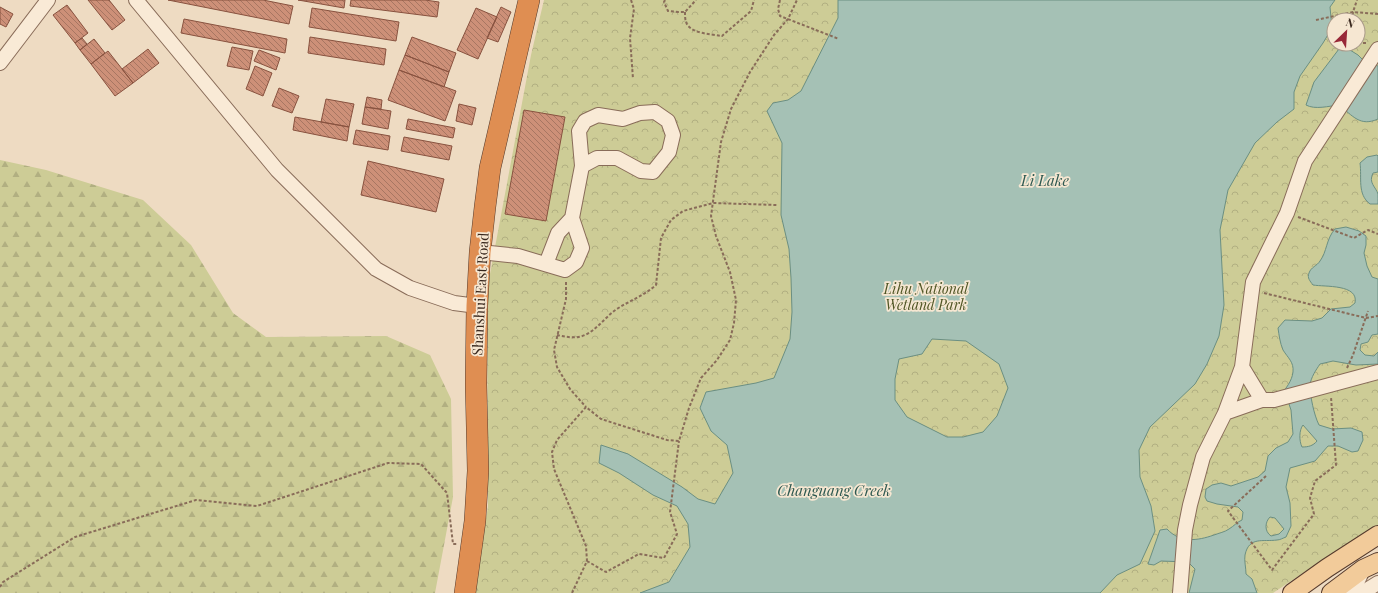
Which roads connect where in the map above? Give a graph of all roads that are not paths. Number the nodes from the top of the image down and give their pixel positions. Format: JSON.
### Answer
{"nodes":[{"id":1,"x":48,"y":0,"type":"edge"},
{"id":2,"x":136,"y":0,"type":"edge"},
{"id":3,"x":529,"y":0,"type":"edge"},
{"id":4,"x":1375,"y":53,"type":"edge"},
{"id":5,"x":0,"y":63,"type":"edge"},
{"id":6,"x":582,"y":166,"type":"junction"},
{"id":7,"x":572,"y":218,"type":"junction"},
{"id":8,"x":480,"y":252,"type":"junction"},
{"id":9,"x":546,"y":264,"type":"junction"},
{"id":10,"x":478,"y":306,"type":"junction"},
{"id":11,"x":1242,"y":367,"type":"junction"},
{"id":12,"x":1378,"y":372,"type":"edge"},
{"id":13,"x":1268,"y":400,"type":"junction"},
{"id":14,"x":1225,"y":412,"type":"junction"},
{"id":15,"x":1378,"y":535,"type":"edge"},
{"id":16,"x":1371,"y":566,"type":"edge"},
{"id":17,"x":1378,"y":583,"type":"edge"},
{"id":18,"x":464,"y":593,"type":"edge"},
{"id":19,"x":1180,"y":593,"type":"edge"},
{"id":20,"x":1292,"y":593,"type":"edge"},
{"id":21,"x":1331,"y":593,"type":"edge"},
{"id":22,"x":1352,"y":593,"type":"edge"},
{"id":23,"x":1362,"y":593,"type":"edge"}],
"edges":[{"from":1,"to":5,"type":"street"},
{"from":2,"to":10,"type":"street"},
{"from":3,"to":8,"type":"highway","name":"Shanshui East Road"},
{"from":4,"to":11,"type":"street"},
{"from":6,"to":6,"type":"street"},
{"from":6,"to":7,"type":"street"},
{"from":7,"to":9,"type":"street"},
{"from":7,"to":9,"type":"street"},
{"from":8,"to":9,"type":"street"},
{"from":8,"to":10,"type":"highway","name":"Shanshui East Road"},
{"from":10,"to":18,"type":"highway","name":"Shanshui East Road"},
{"from":11,"to":13,"type":"street"},
{"from":11,"to":14,"type":"street"},
{"from":12,"to":13,"type":"street"},
{"from":13,"to":14,"type":"street"},
{"from":14,"to":19,"type":"street"},
{"from":15,"to":20,"type":"main road"},
{"from":16,"to":21,"type":"main road"},
{"from":16,"to":22,"type":"street"},
{"from":17,"to":23,"type":"street"}]}
